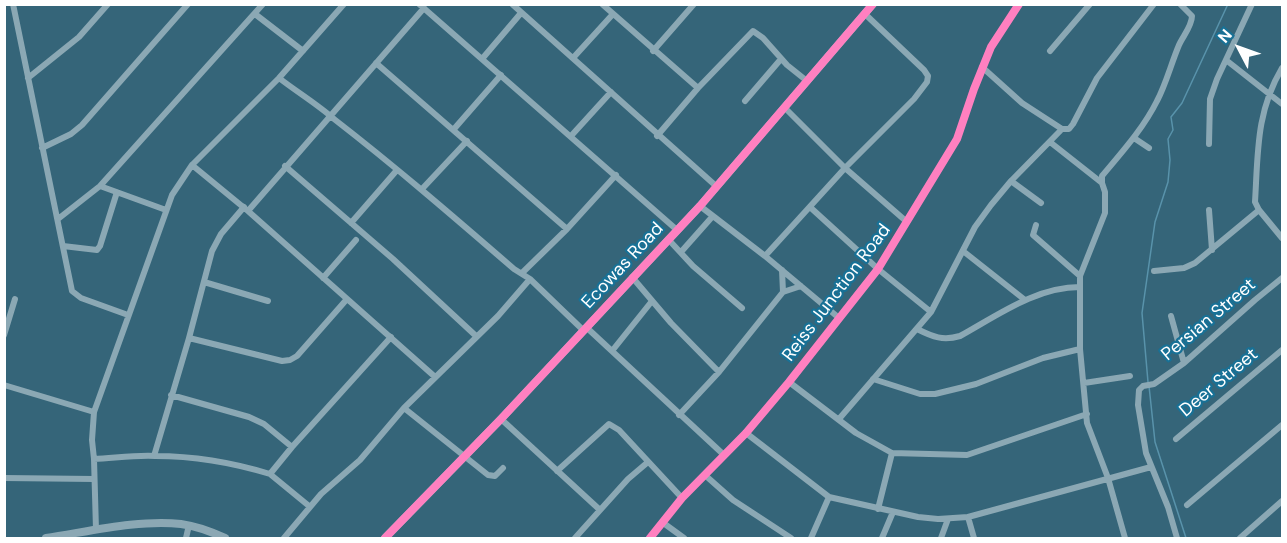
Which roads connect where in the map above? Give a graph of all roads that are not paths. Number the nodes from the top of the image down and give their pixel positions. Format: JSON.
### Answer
{"nodes":[{"id":1,"x":13,"y":4,"type":"edge"},
{"id":2,"x":108,"y":4,"type":"edge"},
{"id":3,"x":188,"y":4,"type":"edge"},
{"id":4,"x":263,"y":4,"type":"edge"},
{"id":5,"x":344,"y":4,"type":"edge"},
{"id":6,"x":512,"y":4,"type":"edge"},
{"id":7,"x":602,"y":4,"type":"edge"},
{"id":8,"x":873,"y":4,"type":"edge"},
{"id":9,"x":1018,"y":4,"type":"edge"},
{"id":10,"x":1090,"y":4,"type":"edge"},
{"id":11,"x":1154,"y":4,"type":"edge"},
{"id":12,"x":1180,"y":4,"type":"edge"},
{"id":13,"x":1252,"y":4,"type":"edge"},
{"id":14,"x":422,"y":6,"type":"edge"},
{"id":15,"x":691,"y":6,"type":"edge"},
{"id":16,"x":521,"y":13,"type":"junction"},
{"id":17,"x":255,"y":14,"type":"junction"},
{"id":18,"x":613,"y":14,"type":"junction"},
{"id":19,"x":865,"y":14,"type":"junction"},
{"id":20,"x":303,"y":51,"type":"junction"},
{"id":21,"x":653,"y":51,"type":"junction"},
{"id":22,"x":1050,"y":51,"type":"dead end"},
{"id":23,"x":573,"y":58,"type":"junction"},
{"id":24,"x":482,"y":59,"type":"junction"},
{"id":25,"x":781,"y":59,"type":"junction"},
{"id":26,"x":1226,"y":60,"type":"junction"},
{"id":27,"x":376,"y":63,"type":"junction"},
{"id":28,"x":982,"y":67,"type":"junction"},
{"id":29,"x":1282,"y":68,"type":"edge"},
{"id":30,"x":501,"y":75,"type":"junction"},
{"id":31,"x":28,"y":78,"type":"junction"},
{"id":32,"x":279,"y":78,"type":"junction"},
{"id":33,"x":807,"y":81,"type":"junction"},
{"id":34,"x":698,"y":88,"type":"junction"},
{"id":35,"x":611,"y":92,"type":"junction"},
{"id":36,"x":1270,"y":93,"type":"junction"},
{"id":37,"x":745,"y":101,"type":"dead end"},
{"id":38,"x":1282,"y":104,"type":"edge"},
{"id":39,"x":784,"y":107,"type":"junction"},
{"id":40,"x":332,"y":116,"type":"junction"},
{"id":41,"x":454,"y":129,"type":"junction"},
{"id":42,"x":1062,"y":129,"type":"junction"},
{"id":43,"x":571,"y":136,"type":"junction"},
{"id":44,"x":657,"y":136,"type":"junction"},
{"id":45,"x":1134,"y":138,"type":"junction"},
{"id":46,"x":467,"y":141,"type":"junction"},
{"id":47,"x":1050,"y":142,"type":"junction"},
{"id":48,"x":1209,"y":144,"type":"dead end"},
{"id":49,"x":42,"y":148,"type":"junction"},
{"id":50,"x":1149,"y":148,"type":"dead end"},
{"id":51,"x":192,"y":165,"type":"junction"},
{"id":52,"x":285,"y":166,"type":"junction"},
{"id":53,"x":845,"y":168,"type":"junction"},
{"id":54,"x":397,"y":170,"type":"junction"},
{"id":55,"x":616,"y":175,"type":"junction"},
{"id":56,"x":1011,"y":181,"type":"junction"},
{"id":57,"x":1102,"y":183,"type":"junction"},
{"id":58,"x":100,"y":186,"type":"junction"},
{"id":59,"x":716,"y":186,"type":"junction"},
{"id":60,"x":422,"y":189,"type":"junction"},
{"id":61,"x":117,"y":192,"type":"junction"},
{"id":62,"x":1041,"y":203,"type":"dead end"},
{"id":63,"x":700,"y":206,"type":"junction"},
{"id":64,"x":811,"y":208,"type":"junction"},
{"id":65,"x":246,"y":209,"type":"junction"},
{"id":66,"x":165,"y":210,"type":"junction"},
{"id":67,"x":1209,"y":210,"type":"dead end"},
{"id":68,"x":1259,"y":210,"type":"junction"},
{"id":69,"x":712,"y":217,"type":"junction"},
{"id":70,"x":58,"y":219,"type":"junction"},
{"id":71,"x":907,"y":222,"type":"junction"},
{"id":72,"x":351,"y":223,"type":"junction"},
{"id":73,"x":1036,"y":225,"type":"dead end"},
{"id":74,"x":567,"y":229,"type":"junction"},
{"id":75,"x":677,"y":230,"type":"junction"},
{"id":76,"x":1282,"y":238,"type":"edge"},
{"id":77,"x":668,"y":239,"type":"junction"},
{"id":78,"x":356,"y":240,"type":"dead end"},
{"id":79,"x":63,"y":246,"type":"junction"},
{"id":80,"x":1212,"y":250,"type":"junction"},
{"id":81,"x":963,"y":251,"type":"junction"},
{"id":82,"x":681,"y":252,"type":"junction"},
{"id":83,"x":765,"y":256,"type":"junction"},
{"id":84,"x":878,"y":269,"type":"junction"},
{"id":85,"x":782,"y":270,"type":"junction"},
{"id":86,"x":1154,"y":272,"type":"dead end"},
{"id":87,"x":522,"y":273,"type":"junction"},
{"id":88,"x":1080,"y":276,"type":"junction"},
{"id":89,"x":632,"y":277,"type":"junction"},
{"id":90,"x":323,"y":278,"type":"junction"},
{"id":91,"x":1282,"y":278,"type":"edge"},
{"id":92,"x":530,"y":279,"type":"junction"},
{"id":93,"x":204,"y":282,"type":"junction"},
{"id":94,"x":801,"y":286,"type":"junction"},
{"id":95,"x":1080,"y":287,"type":"junction"},
{"id":96,"x":783,"y":292,"type":"junction"},
{"id":97,"x":15,"y":299,"type":"dead end"},
{"id":98,"x":347,"y":299,"type":"junction"},
{"id":99,"x":1025,"y":300,"type":"junction"},
{"id":100,"x":268,"y":301,"type":"dead end"},
{"id":101,"x":652,"y":301,"type":"junction"},
{"id":102,"x":742,"y":308,"type":"dead end"},
{"id":103,"x":931,"y":312,"type":"junction"},
{"id":104,"x":128,"y":315,"type":"junction"},
{"id":105,"x":1171,"y":316,"type":"dead end"},
{"id":106,"x":839,"y":318,"type":"junction"},
{"id":107,"x":585,"y":328,"type":"junction"},
{"id":108,"x":917,"y":329,"type":"junction"},
{"id":109,"x":4,"y":335,"type":"edge"},
{"id":110,"x":476,"y":336,"type":"junction"},
{"id":111,"x":189,"y":338,"type":"junction"},
{"id":112,"x":391,"y":338,"type":"junction"},
{"id":113,"x":1080,"y":349,"type":"junction"},
{"id":114,"x":1282,"y":350,"type":"edge"},
{"id":115,"x":612,"y":351,"type":"junction"},
{"id":116,"x":1184,"y":363,"type":"junction"},
{"id":117,"x":719,"y":372,"type":"junction"},
{"id":118,"x":434,"y":376,"type":"junction"},
{"id":119,"x":1130,"y":376,"type":"dead end"},
{"id":120,"x":873,"y":379,"type":"junction"},
{"id":121,"x":789,"y":382,"type":"junction"},
{"id":122,"x":1084,"y":382,"type":"junction"},
{"id":123,"x":4,"y":385,"type":"edge"},
{"id":124,"x":171,"y":395,"type":"junction"},
{"id":125,"x":404,"y":408,"type":"junction"},
{"id":126,"x":94,"y":412,"type":"junction"},
{"id":127,"x":1086,"y":414,"type":"junction"},
{"id":128,"x":680,"y":415,"type":"junction"},
{"id":129,"x":501,"y":419,"type":"junction"},
{"id":130,"x":839,"y":419,"type":"junction"},
{"id":131,"x":1282,"y":425,"type":"edge"},
{"id":132,"x":746,"y":433,"type":"junction"},
{"id":133,"x":1176,"y":440,"type":"dead end"},
{"id":134,"x":292,"y":447,"type":"junction"},
{"id":135,"x":892,"y":453,"type":"junction"},
{"id":136,"x":724,"y":455,"type":"junction"},
{"id":137,"x":154,"y":456,"type":"junction"},
{"id":138,"x":464,"y":457,"type":"junction"},
{"id":139,"x":94,"y":459,"type":"junction"},
{"id":140,"x":648,"y":462,"type":"junction"},
{"id":141,"x":1151,"y":467,"type":"junction"},
{"id":142,"x":503,"y":468,"type":"dead end"},
{"id":143,"x":557,"y":471,"type":"junction"},
{"id":144,"x":270,"y":474,"type":"junction"},
{"id":145,"x":705,"y":476,"type":"junction"},
{"id":146,"x":4,"y":478,"type":"edge"},
{"id":147,"x":1108,"y":478,"type":"junction"},
{"id":148,"x":94,"y":479,"type":"junction"},
{"id":149,"x":829,"y":497,"type":"junction"},
{"id":150,"x":682,"y":498,"type":"junction"},
{"id":151,"x":1282,"y":501,"type":"edge"},
{"id":152,"x":309,"y":506,"type":"junction"},
{"id":153,"x":1187,"y":506,"type":"dead end"},
{"id":154,"x":878,"y":509,"type":"junction"},
{"id":155,"x":600,"y":510,"type":"junction"},
{"id":156,"x":892,"y":512,"type":"junction"},
{"id":157,"x":968,"y":517,"type":"junction"},
{"id":158,"x":948,"y":519,"type":"junction"},
{"id":159,"x":662,"y":522,"type":"junction"},
{"id":160,"x":189,"y":525,"type":"junction"},
{"id":161,"x":96,"y":530,"type":"junction"},
{"id":162,"x":46,"y":538,"type":"edge"},
{"id":163,"x":186,"y":538,"type":"edge"},
{"id":164,"x":225,"y":538,"type":"edge"},
{"id":165,"x":284,"y":538,"type":"edge"},
{"id":166,"x":385,"y":538,"type":"edge"},
{"id":167,"x":575,"y":538,"type":"edge"},
{"id":168,"x":650,"y":538,"type":"edge"},
{"id":169,"x":684,"y":538,"type":"edge"},
{"id":170,"x":791,"y":538,"type":"edge"},
{"id":171,"x":811,"y":538,"type":"edge"},
{"id":172,"x":882,"y":538,"type":"edge"},
{"id":173,"x":941,"y":538,"type":"edge"},
{"id":174,"x":974,"y":538,"type":"edge"},
{"id":175,"x":1125,"y":538,"type":"edge"},
{"id":176,"x":1177,"y":538,"type":"edge"},
{"id":177,"x":1240,"y":538,"type":"edge"}],
"edges":[{"from":1,"to":31,"type":"street"},
{"from":2,"to":31,"type":"street"},
{"from":3,"to":49,"type":"street"},
{"from":4,"to":17,"type":"street"},
{"from":5,"to":20,"type":"street"},
{"from":6,"to":16,"type":"street"},
{"from":7,"to":18,"type":"street"},
{"from":8,"to":19,"type":"street","name":"Ecowas Road"},
{"from":9,"to":28,"type":"street","name":"Reiss Junction Road"},
{"from":10,"to":22,"type":"street"},
{"from":11,"to":42,"type":"street"},
{"from":12,"to":45,"type":"street"},
{"from":13,"to":26,"type":"street"},
{"from":14,"to":24,"type":"street"},
{"from":14,"to":27,"type":"street"},
{"from":15,"to":21,"type":"street"},
{"from":16,"to":23,"type":"street"},
{"from":16,"to":24,"type":"street"},
{"from":17,"to":20,"type":"street"},
{"from":17,"to":58,"type":"street"},
{"from":18,"to":21,"type":"street"},
{"from":18,"to":23,"type":"street"},
{"from":19,"to":33,"type":"street","name":"Ecowas Road"},
{"from":19,"to":53,"type":"street"},
{"from":20,"to":32,"type":"street"},
{"from":21,"to":34,"type":"street"},
{"from":23,"to":35,"type":"street"},
{"from":24,"to":30,"type":"street"},
{"from":25,"to":33,"type":"street"},
{"from":25,"to":34,"type":"street"},
{"from":25,"to":37,"type":"street"},
{"from":26,"to":36,"type":"street"},
{"from":26,"to":48,"type":"street"},
{"from":27,"to":40,"type":"street"},
{"from":27,"to":41,"type":"street"},
{"from":28,"to":42,"type":"street"},
{"from":28,"to":71,"type":"street","name":"Reiss Junction Road"},
{"from":29,"to":36,"type":"street"},
{"from":30,"to":41,"type":"street"},
{"from":30,"to":43,"type":"street"},
{"from":31,"to":49,"type":"street"},
{"from":32,"to":40,"type":"street"},
{"from":32,"to":51,"type":"street"},
{"from":33,"to":39,"type":"street","name":"Ecowas Road"},
{"from":34,"to":44,"type":"street"},
{"from":35,"to":43,"type":"street"},
{"from":35,"to":44,"type":"street"},
{"from":36,"to":38,"type":"street"},
{"from":36,"to":68,"type":"street"},
{"from":39,"to":53,"type":"street"},
{"from":39,"to":59,"type":"street","name":"Ecowas Road"},
{"from":40,"to":52,"type":"street"},
{"from":40,"to":54,"type":"street"},
{"from":41,"to":46,"type":"street"},
{"from":42,"to":47,"type":"street"},
{"from":43,"to":55,"type":"street"},
{"from":44,"to":59,"type":"street"},
{"from":45,"to":50,"type":"street"},
{"from":45,"to":57,"type":"street"},
{"from":46,"to":60,"type":"street"},
{"from":46,"to":74,"type":"street"},
{"from":47,"to":56,"type":"street"},
{"from":47,"to":57,"type":"street"},
{"from":49,"to":70,"type":"street"},
{"from":51,"to":65,"type":"street"},
{"from":51,"to":66,"type":"street"},
{"from":52,"to":65,"type":"street"},
{"from":52,"to":72,"type":"street"},
{"from":53,"to":64,"type":"street"},
{"from":53,"to":71,"type":"street"},
{"from":54,"to":60,"type":"street"},
{"from":54,"to":72,"type":"street"},
{"from":55,"to":74,"type":"street"},
{"from":55,"to":75,"type":"street"},
{"from":56,"to":62,"type":"street"},
{"from":56,"to":81,"type":"street"},
{"from":57,"to":88,"type":"street"},
{"from":58,"to":61,"type":"street"},
{"from":58,"to":70,"type":"street"},
{"from":59,"to":63,"type":"street","name":"Ecowas Road"},
{"from":60,"to":87,"type":"street"},
{"from":61,"to":66,"type":"street"},
{"from":61,"to":79,"type":"street"},
{"from":63,"to":69,"type":"street"},
{"from":63,"to":75,"type":"street","name":"Ecowas Road"},
{"from":64,"to":83,"type":"street"},
{"from":64,"to":84,"type":"street"},
{"from":65,"to":90,"type":"street"},
{"from":65,"to":93,"type":"street"},
{"from":66,"to":104,"type":"street"},
{"from":67,"to":80,"type":"street"},
{"from":68,"to":76,"type":"street"},
{"from":68,"to":80,"type":"street"},
{"from":69,"to":82,"type":"street"},
{"from":69,"to":83,"type":"street"},
{"from":70,"to":79,"type":"street"},
{"from":71,"to":84,"type":"street","name":"Reiss Junction Road"},
{"from":72,"to":110,"type":"street"},
{"from":73,"to":88,"type":"street"},
{"from":74,"to":87,"type":"street"},
{"from":75,"to":77,"type":"street","name":"Ecowas Road"},
{"from":77,"to":82,"type":"street"},
{"from":77,"to":89,"type":"street","name":"Ecowas Road"},
{"from":78,"to":90,"type":"street"},
{"from":79,"to":104,"type":"street"},
{"from":80,"to":86,"type":"street"},
{"from":81,"to":99,"type":"street"},
{"from":81,"to":103,"type":"street"},
{"from":82,"to":102,"type":"street"},
{"from":83,"to":85,"type":"street"},
{"from":84,"to":103,"type":"street"},
{"from":84,"to":106,"type":"street","name":"Reiss Junction Road"},
{"from":85,"to":94,"type":"street"},
{"from":85,"to":96,"type":"street"},
{"from":87,"to":92,"type":"street"},
{"from":88,"to":95,"type":"street"},
{"from":89,"to":101,"type":"street"},
{"from":89,"to":107,"type":"street","name":"Ecowas Road"},
{"from":90,"to":98,"type":"street"},
{"from":91,"to":116,"type":"street","name":"Persian Street"},
{"from":92,"to":107,"type":"street"},
{"from":92,"to":110,"type":"street"},
{"from":93,"to":100,"type":"street"},
{"from":93,"to":111,"type":"street"},
{"from":94,"to":96,"type":"street"},
{"from":94,"to":106,"type":"street"},
{"from":95,"to":99,"type":"street"},
{"from":95,"to":113,"type":"street"},
{"from":96,"to":117,"type":"street"},
{"from":97,"to":109,"type":"street"},
{"from":98,"to":111,"type":"street"},
{"from":98,"to":112,"type":"street"},
{"from":99,"to":108,"type":"street"},
{"from":101,"to":115,"type":"street"},
{"from":101,"to":117,"type":"street"},
{"from":103,"to":108,"type":"street"},
{"from":104,"to":126,"type":"street"},
{"from":105,"to":116,"type":"street"},
{"from":106,"to":121,"type":"street","name":"Reiss Junction Road"},
{"from":107,"to":115,"type":"street"},
{"from":107,"to":129,"type":"street","name":"Ecowas Road"},
{"from":108,"to":120,"type":"street"},
{"from":110,"to":118,"type":"street"},
{"from":111,"to":124,"type":"street"},
{"from":112,"to":118,"type":"street"},
{"from":112,"to":134,"type":"street"},
{"from":113,"to":120,"type":"street"},
{"from":113,"to":122,"type":"street"},
{"from":114,"to":133,"type":"street","name":"Deer Street"},
{"from":115,"to":128,"type":"street"},
{"from":116,"to":141,"type":"street","name":"Persian Street"},
{"from":117,"to":128,"type":"street"},
{"from":118,"to":125,"type":"street"},
{"from":119,"to":122,"type":"street"},
{"from":120,"to":130,"type":"street"},
{"from":121,"to":130,"type":"street"},
{"from":121,"to":132,"type":"street","name":"Reiss Junction Road"},
{"from":122,"to":127,"type":"street"},
{"from":123,"to":126,"type":"street"},
{"from":124,"to":134,"type":"street"},
{"from":124,"to":137,"type":"street"},
{"from":125,"to":138,"type":"street"},
{"from":125,"to":152,"type":"street"},
{"from":126,"to":139,"type":"street"},
{"from":127,"to":135,"type":"street"},
{"from":127,"to":147,"type":"street"},
{"from":128,"to":136,"type":"street"},
{"from":129,"to":138,"type":"street","name":"Ecowas Road"},
{"from":129,"to":143,"type":"street"},
{"from":130,"to":135,"type":"street"},
{"from":131,"to":153,"type":"street"},
{"from":132,"to":136,"type":"street","name":"Reiss Junction Road"},
{"from":132,"to":149,"type":"street"},
{"from":134,"to":144,"type":"street"},
{"from":135,"to":154,"type":"street"},
{"from":136,"to":145,"type":"street","name":"Reiss Junction Road"},
{"from":137,"to":139,"type":"street"},
{"from":137,"to":144,"type":"street"},
{"from":138,"to":142,"type":"street"},
{"from":138,"to":166,"type":"street","name":"Ecowas Road"},
{"from":139,"to":148,"type":"street"},
{"from":140,"to":143,"type":"street"},
{"from":140,"to":150,"type":"street"},
{"from":140,"to":155,"type":"street"},
{"from":141,"to":147,"type":"street"},
{"from":141,"to":176,"type":"street"},
{"from":143,"to":155,"type":"street"},
{"from":144,"to":152,"type":"street"},
{"from":145,"to":150,"type":"street","name":"Reiss Junction Road"},
{"from":145,"to":170,"type":"street"},
{"from":146,"to":148,"type":"street"},
{"from":147,"to":157,"type":"street"},
{"from":147,"to":175,"type":"street"},
{"from":148,"to":161,"type":"street"},
{"from":149,"to":154,"type":"street"},
{"from":149,"to":171,"type":"street"},
{"from":150,"to":159,"type":"street","name":"Reiss Junction Road"},
{"from":151,"to":177,"type":"street"},
{"from":152,"to":165,"type":"street"},
{"from":154,"to":156,"type":"street"},
{"from":155,"to":167,"type":"street"},
{"from":156,"to":158,"type":"street"},
{"from":156,"to":172,"type":"street"},
{"from":157,"to":158,"type":"street"},
{"from":157,"to":174,"type":"street"},
{"from":158,"to":173,"type":"street"},
{"from":159,"to":168,"type":"street","name":"Reiss Junction Road"},
{"from":159,"to":169,"type":"street"},
{"from":160,"to":161,"type":"street"},
{"from":160,"to":163,"type":"street"},
{"from":160,"to":164,"type":"street"},
{"from":161,"to":162,"type":"street"}]}
